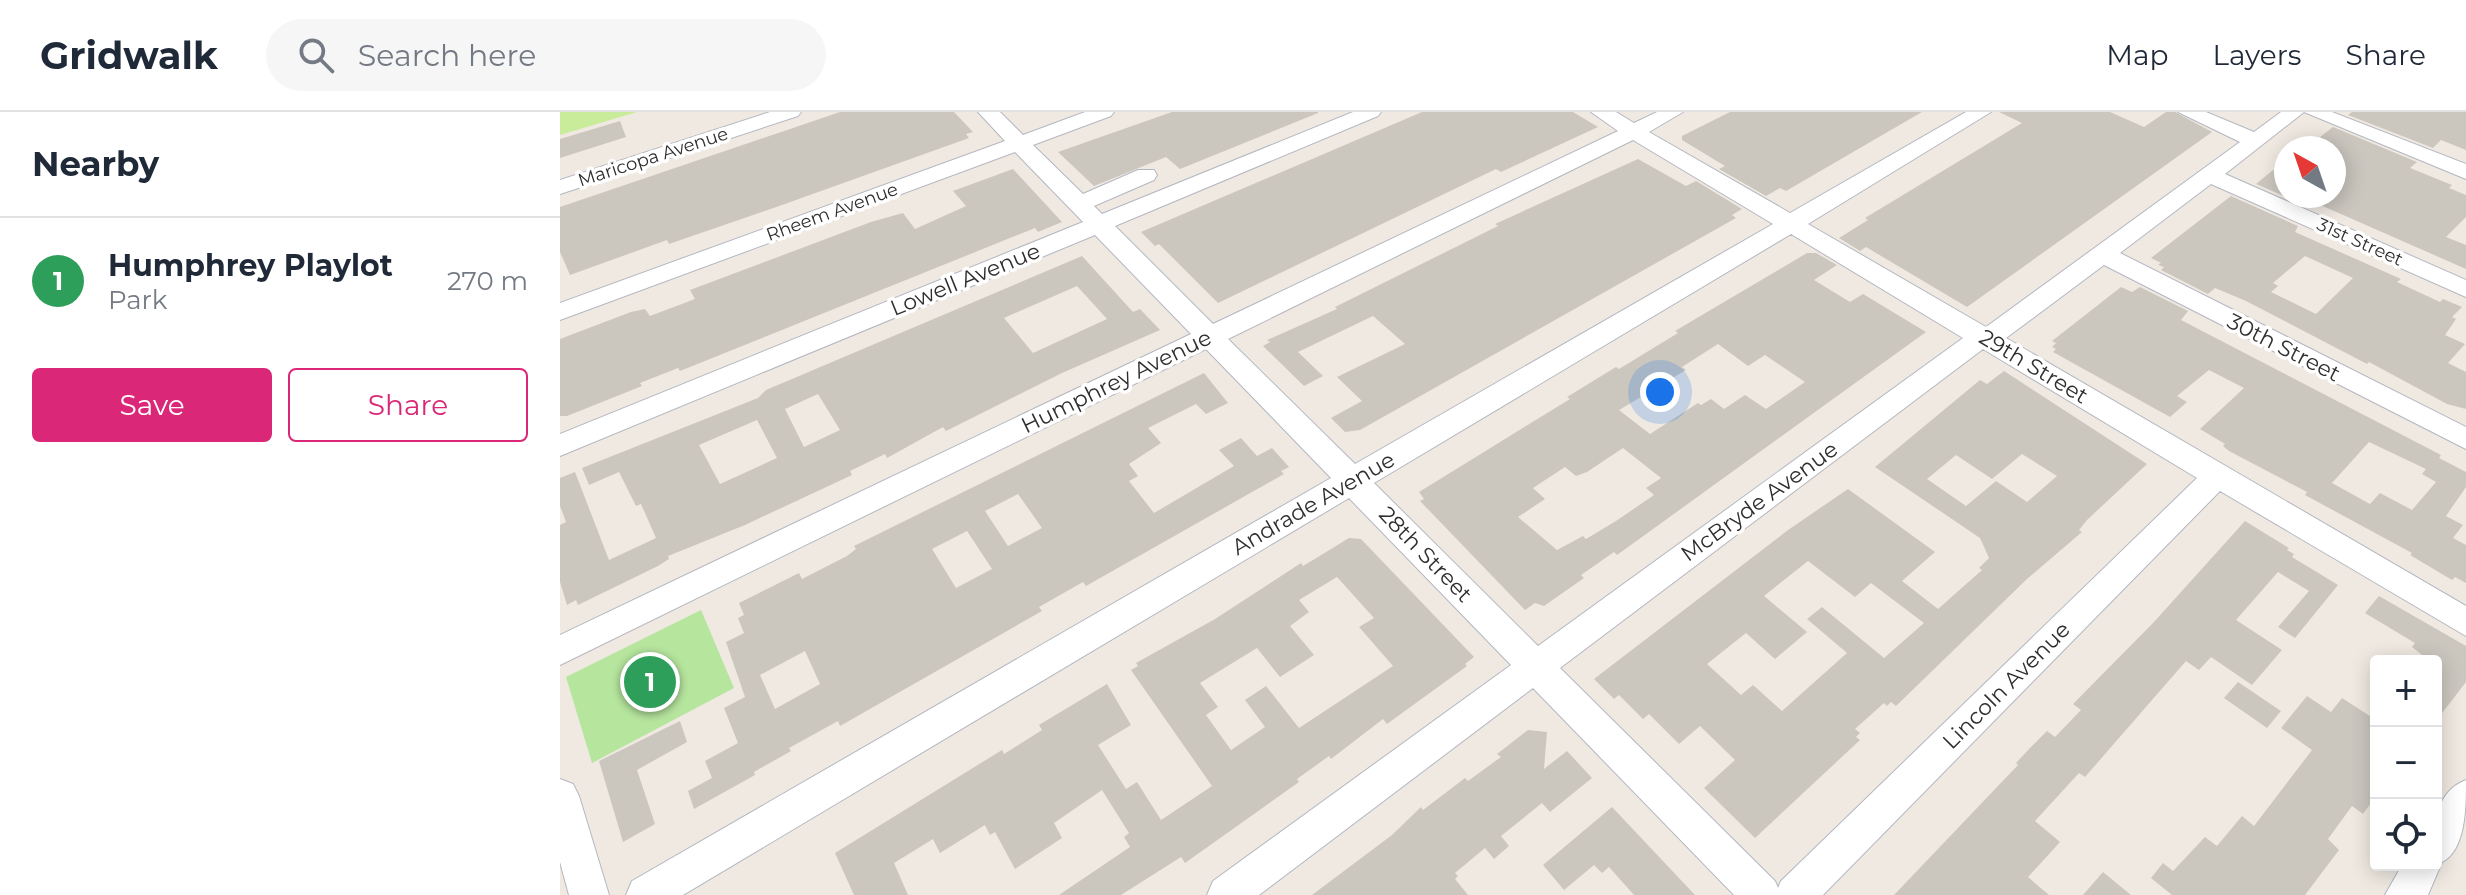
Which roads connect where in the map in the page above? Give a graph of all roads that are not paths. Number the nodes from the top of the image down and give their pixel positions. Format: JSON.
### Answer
{"nodes":[{"id":1,"x":739,"y":112,"type":"edge"},
{"id":2,"x":791,"y":112,"type":"edge"},
{"id":3,"x":988,"y":112,"type":"edge"},
{"id":4,"x":1104,"y":112,"type":"edge"},
{"id":5,"x":1371,"y":112,"type":"edge"},
{"id":6,"x":1601,"y":112,"type":"edge"},
{"id":7,"x":1673,"y":112,"type":"edge"},
{"id":8,"x":1981,"y":112,"type":"edge"},
{"id":9,"x":2188,"y":112,"type":"edge"},
{"id":10,"x":2294,"y":112,"type":"edge"},
{"id":11,"x":2314,"y":112,"type":"edge"},
{"id":12,"x":1634,"y":131,"type":"junction"},
{"id":13,"x":2255,"y":140,"type":"junction"},
{"id":14,"x":1019,"y":143,"type":"junction"},
{"id":15,"x":613,"y":169,"type":"junction"},
{"id":16,"x":2466,"y":172,"type":"edge"},
{"id":17,"x":1146,"y":175,"type":"dead end"},
{"id":18,"x":2209,"y":175,"type":"junction"},
{"id":19,"x":560,"y":187,"type":"edge"},
{"id":20,"x":1089,"y":214,"type":"junction"},
{"id":21,"x":1792,"y":224,"type":"junction"},
{"id":22,"x":2102,"y":254,"type":"junction"},
{"id":23,"x":2466,"y":289,"type":"edge"},
{"id":24,"x":560,"y":312,"type":"edge"},
{"id":25,"x":1208,"y":337,"type":"junction"},
{"id":26,"x":1987,"y":337,"type":"junction"},
{"id":27,"x":2466,"y":439,"type":"edge"},
{"id":28,"x":560,"y":446,"type":"edge"},
{"id":29,"x":2218,"y":475,"type":"junction"},
{"id":30,"x":1353,"y":480,"type":"junction"},
{"id":31,"x":2466,"y":622,"type":"edge"},
{"id":32,"x":560,"y":651,"type":"edge"},
{"id":33,"x":1534,"y":666,"type":"junction"},
{"id":34,"x":560,"y":796,"type":"edge"},
{"id":35,"x":2466,"y":798,"type":"edge"},
{"id":36,"x":2442,"y":836,"type":"edge"},
{"id":37,"x":2420,"y":871,"type":"edge"},
{"id":38,"x":589,"y":895,"type":"edge"},
{"id":39,"x":646,"y":895,"type":"edge"},
{"id":40,"x":1227,"y":895,"type":"edge"},
{"id":41,"x":1761,"y":895,"type":"edge"},
{"id":42,"x":1795,"y":895,"type":"edge"},
{"id":43,"x":2405,"y":895,"type":"edge"}],
"edges":[{"from":1,"to":15,"type":"street"},
{"from":2,"to":15,"type":"street","name":"Maricopa Avenue"},
{"from":3,"to":14,"type":"street","name":"28th Street"},
{"from":4,"to":14,"type":"street","name":"Rheem Avenue"},
{"from":5,"to":20,"type":"street","name":"Lowell Avenue"},
{"from":6,"to":12,"type":"street","name":"29th Street"},
{"from":7,"to":12,"type":"street","name":"Humphrey Avenue"},
{"from":8,"to":21,"type":"street","name":"Andrade Avenue"},
{"from":9,"to":13,"type":"street"},
{"from":10,"to":13,"type":"street","name":"McBryde Avenue"},
{"from":11,"to":16,"type":"street"},
{"from":12,"to":21,"type":"street","name":"29th Street"},
{"from":12,"to":25,"type":"street","name":"Humphrey Avenue"},
{"from":13,"to":18,"type":"street","name":"McBryde Avenue"},
{"from":14,"to":20,"type":"street","name":"28th Street"},
{"from":14,"to":24,"type":"street","name":"Rheem Avenue"},
{"from":15,"to":19,"type":"street","name":"Maricopa Avenue"},
{"from":17,"to":20,"type":"street"},
{"from":18,"to":22,"type":"street","name":"McBryde Avenue"},
{"from":18,"to":23,"type":"street","name":"31st Street"},
{"from":20,"to":25,"type":"street","name":"28th Street"},
{"from":20,"to":28,"type":"street","name":"Lowell Avenue"},
{"from":21,"to":26,"type":"street","name":"29th Street"},
{"from":21,"to":30,"type":"street","name":"Andrade Avenue"},
{"from":22,"to":26,"type":"street","name":"McBryde Avenue"},
{"from":22,"to":27,"type":"street","name":"30th Street"},
{"from":25,"to":30,"type":"street","name":"28th Street"},
{"from":25,"to":32,"type":"street","name":"Humphrey Avenue"},
{"from":26,"to":29,"type":"street","name":"29th Street"},
{"from":26,"to":33,"type":"street","name":"McBryde Avenue"},
{"from":29,"to":31,"type":"street","name":"29th Street"},
{"from":29,"to":42,"type":"street","name":"Lincoln Avenue"},
{"from":30,"to":33,"type":"street","name":"28th Street"},
{"from":30,"to":39,"type":"street","name":"Andrade Avenue"},
{"from":33,"to":40,"type":"street","name":"McBryde Avenue"},
{"from":33,"to":41,"type":"street","name":"28th Street"},
{"from":34,"to":38,"type":"street"},
{"from":35,"to":36,"type":"street"},
{"from":37,"to":43,"type":"street"}]}
